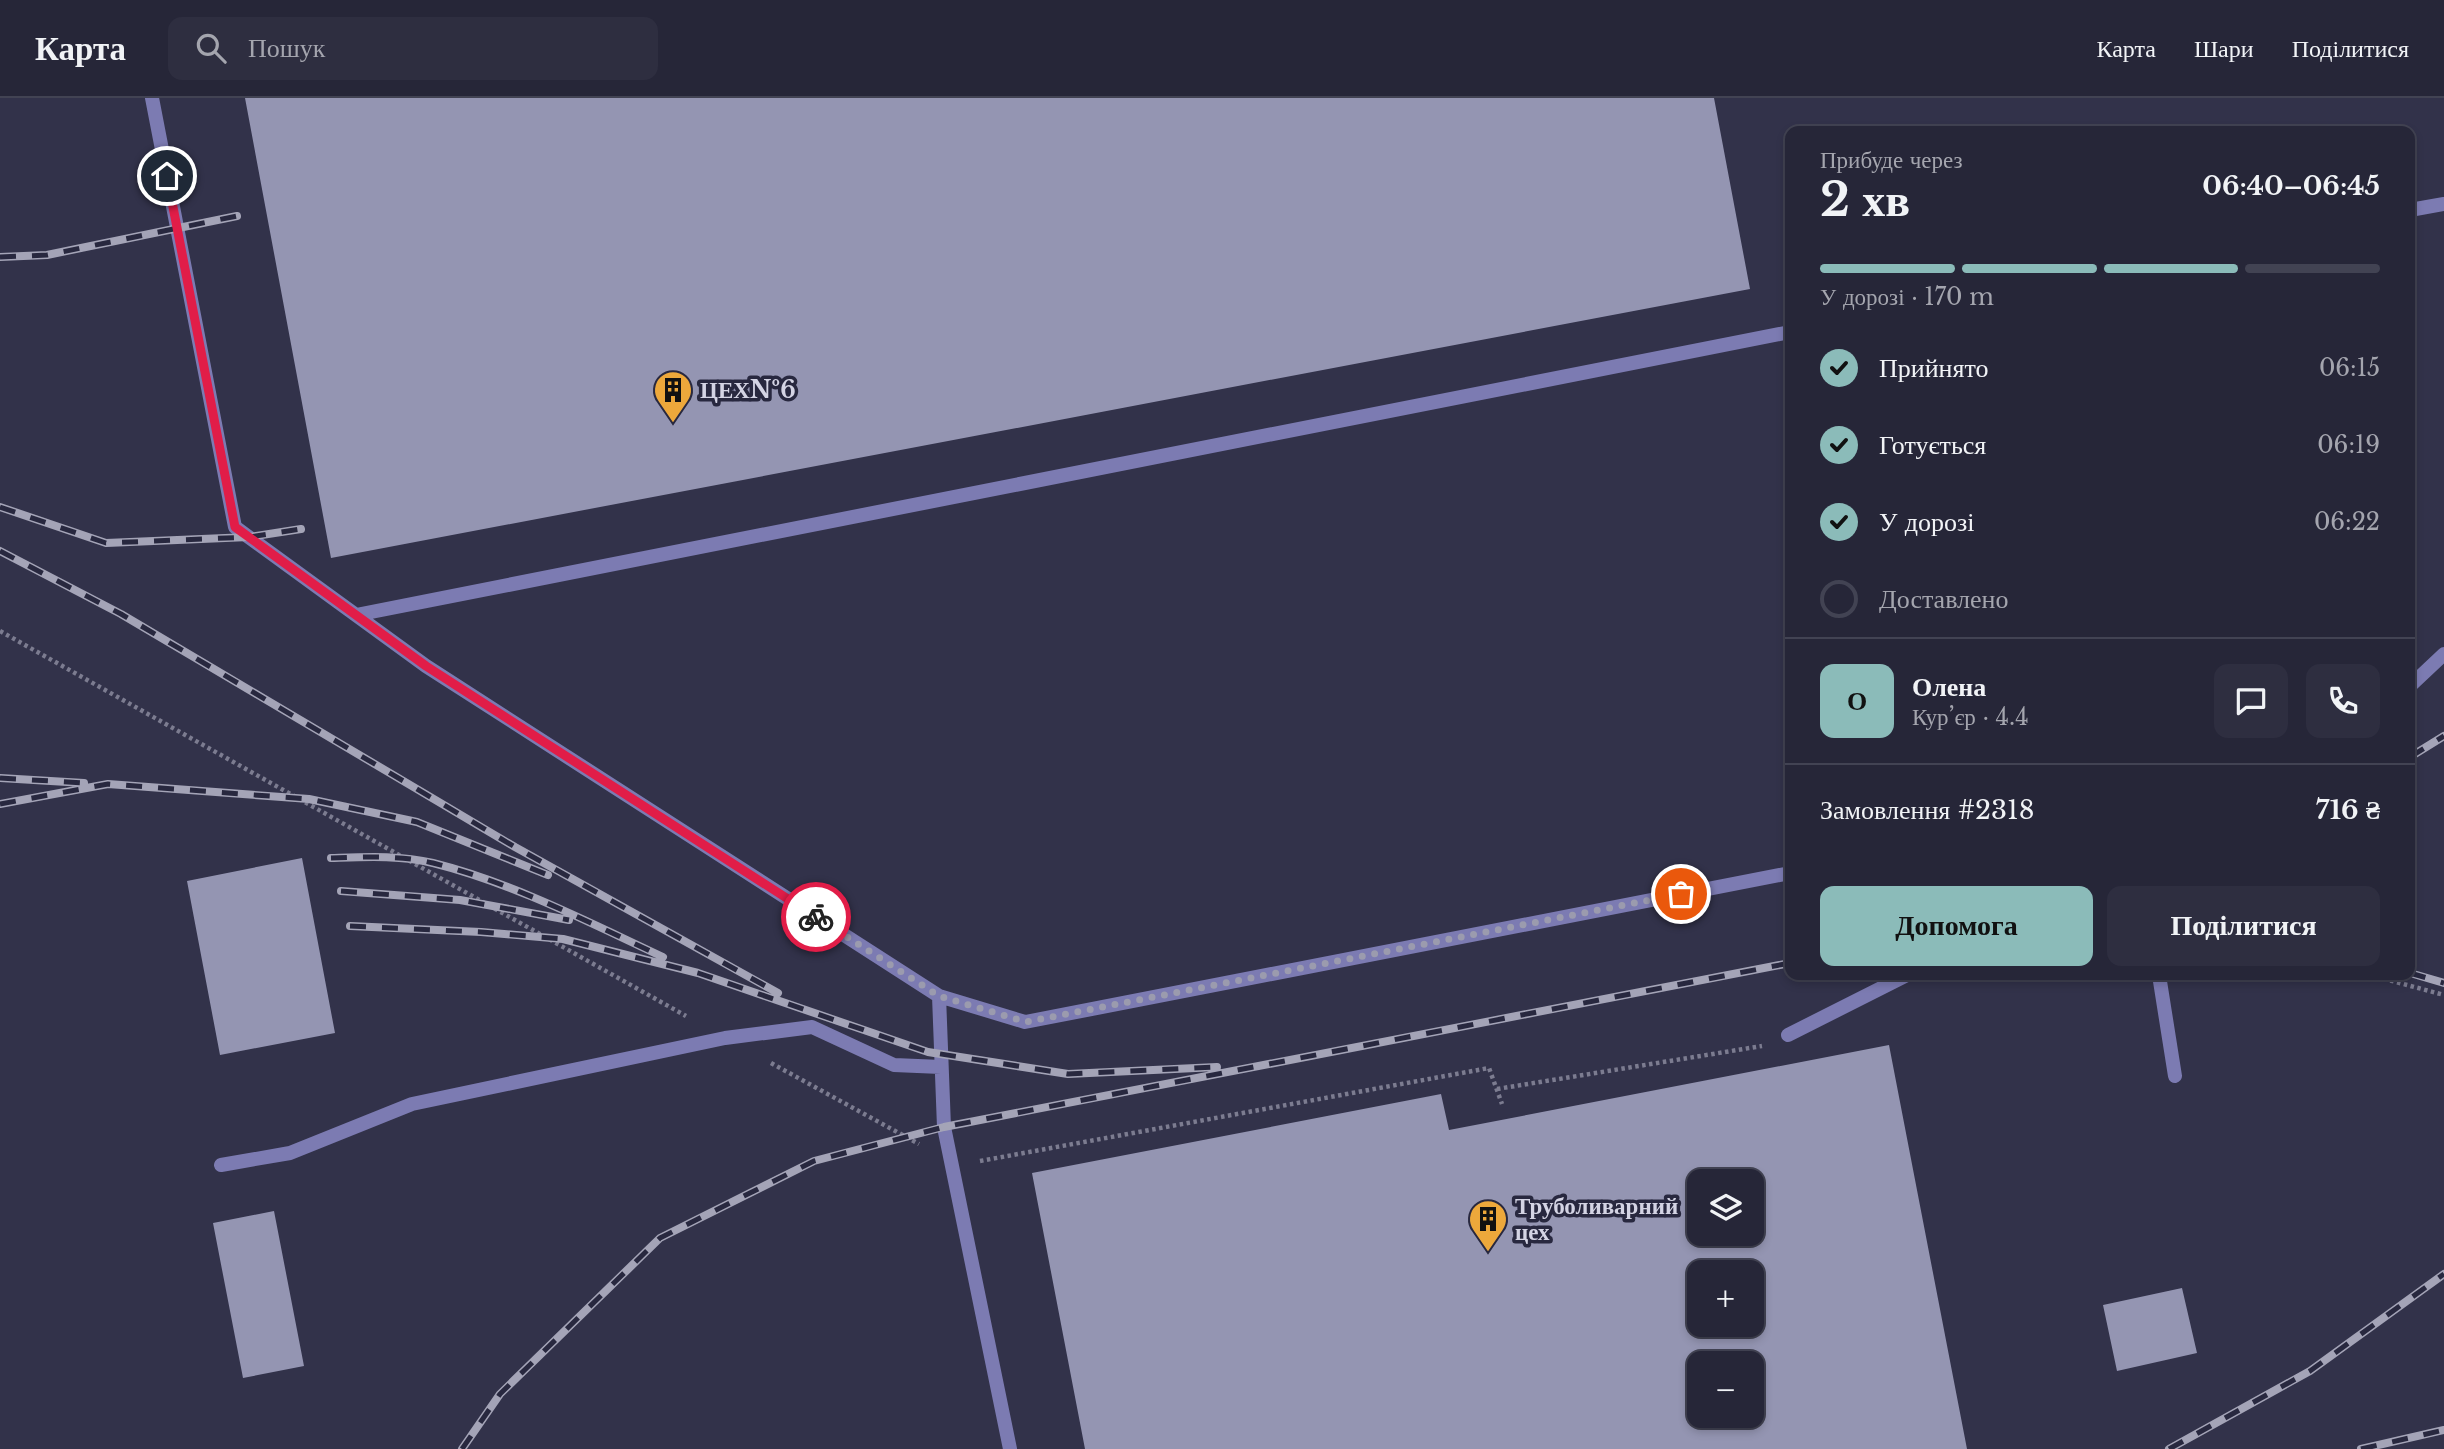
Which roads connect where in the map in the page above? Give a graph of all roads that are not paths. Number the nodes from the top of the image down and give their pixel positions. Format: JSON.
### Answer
{"nodes":[{"id":1,"x":152,"y":98,"type":"edge"},
{"id":2,"x":2444,"y":204,"type":"edge"},
{"id":3,"x":2415,"y":209,"type":"edge"},
{"id":4,"x":1785,"y":333,"type":"edge"},
{"id":5,"x":356,"y":615,"type":"junction"},
{"id":6,"x":2444,"y":654,"type":"edge"},
{"id":7,"x":2415,"y":681,"type":"edge"},
{"id":8,"x":1785,"y":874,"type":"edge"},
{"id":9,"x":1897,"y":980,"type":"edge"},
{"id":10,"x":2160,"y":980,"type":"edge"},
{"id":11,"x":939,"y":996,"type":"junction"},
{"id":12,"x":1788,"y":1035,"type":"road end"},
{"id":13,"x":941,"y":1068,"type":"junction"},
{"id":14,"x":2175,"y":1076,"type":"dead end"},
{"id":15,"x":222,"y":1165,"type":"dead end"},
{"id":16,"x":1010,"y":1449,"type":"edge"}],
"edges":[{"from":1,"to":5,"type":"lane"},
{"from":2,"to":3,"type":"lane"},
{"from":4,"to":5,"type":"lane"},
{"from":5,"to":11,"type":"lane"},
{"from":6,"to":7,"type":"lane"},
{"from":8,"to":11,"type":"lane"},
{"from":9,"to":12,"type":"lane"},
{"from":10,"to":14,"type":"lane"},
{"from":11,"to":13,"type":"lane"},
{"from":13,"to":15,"type":"lane"},
{"from":13,"to":16,"type":"lane"}]}
